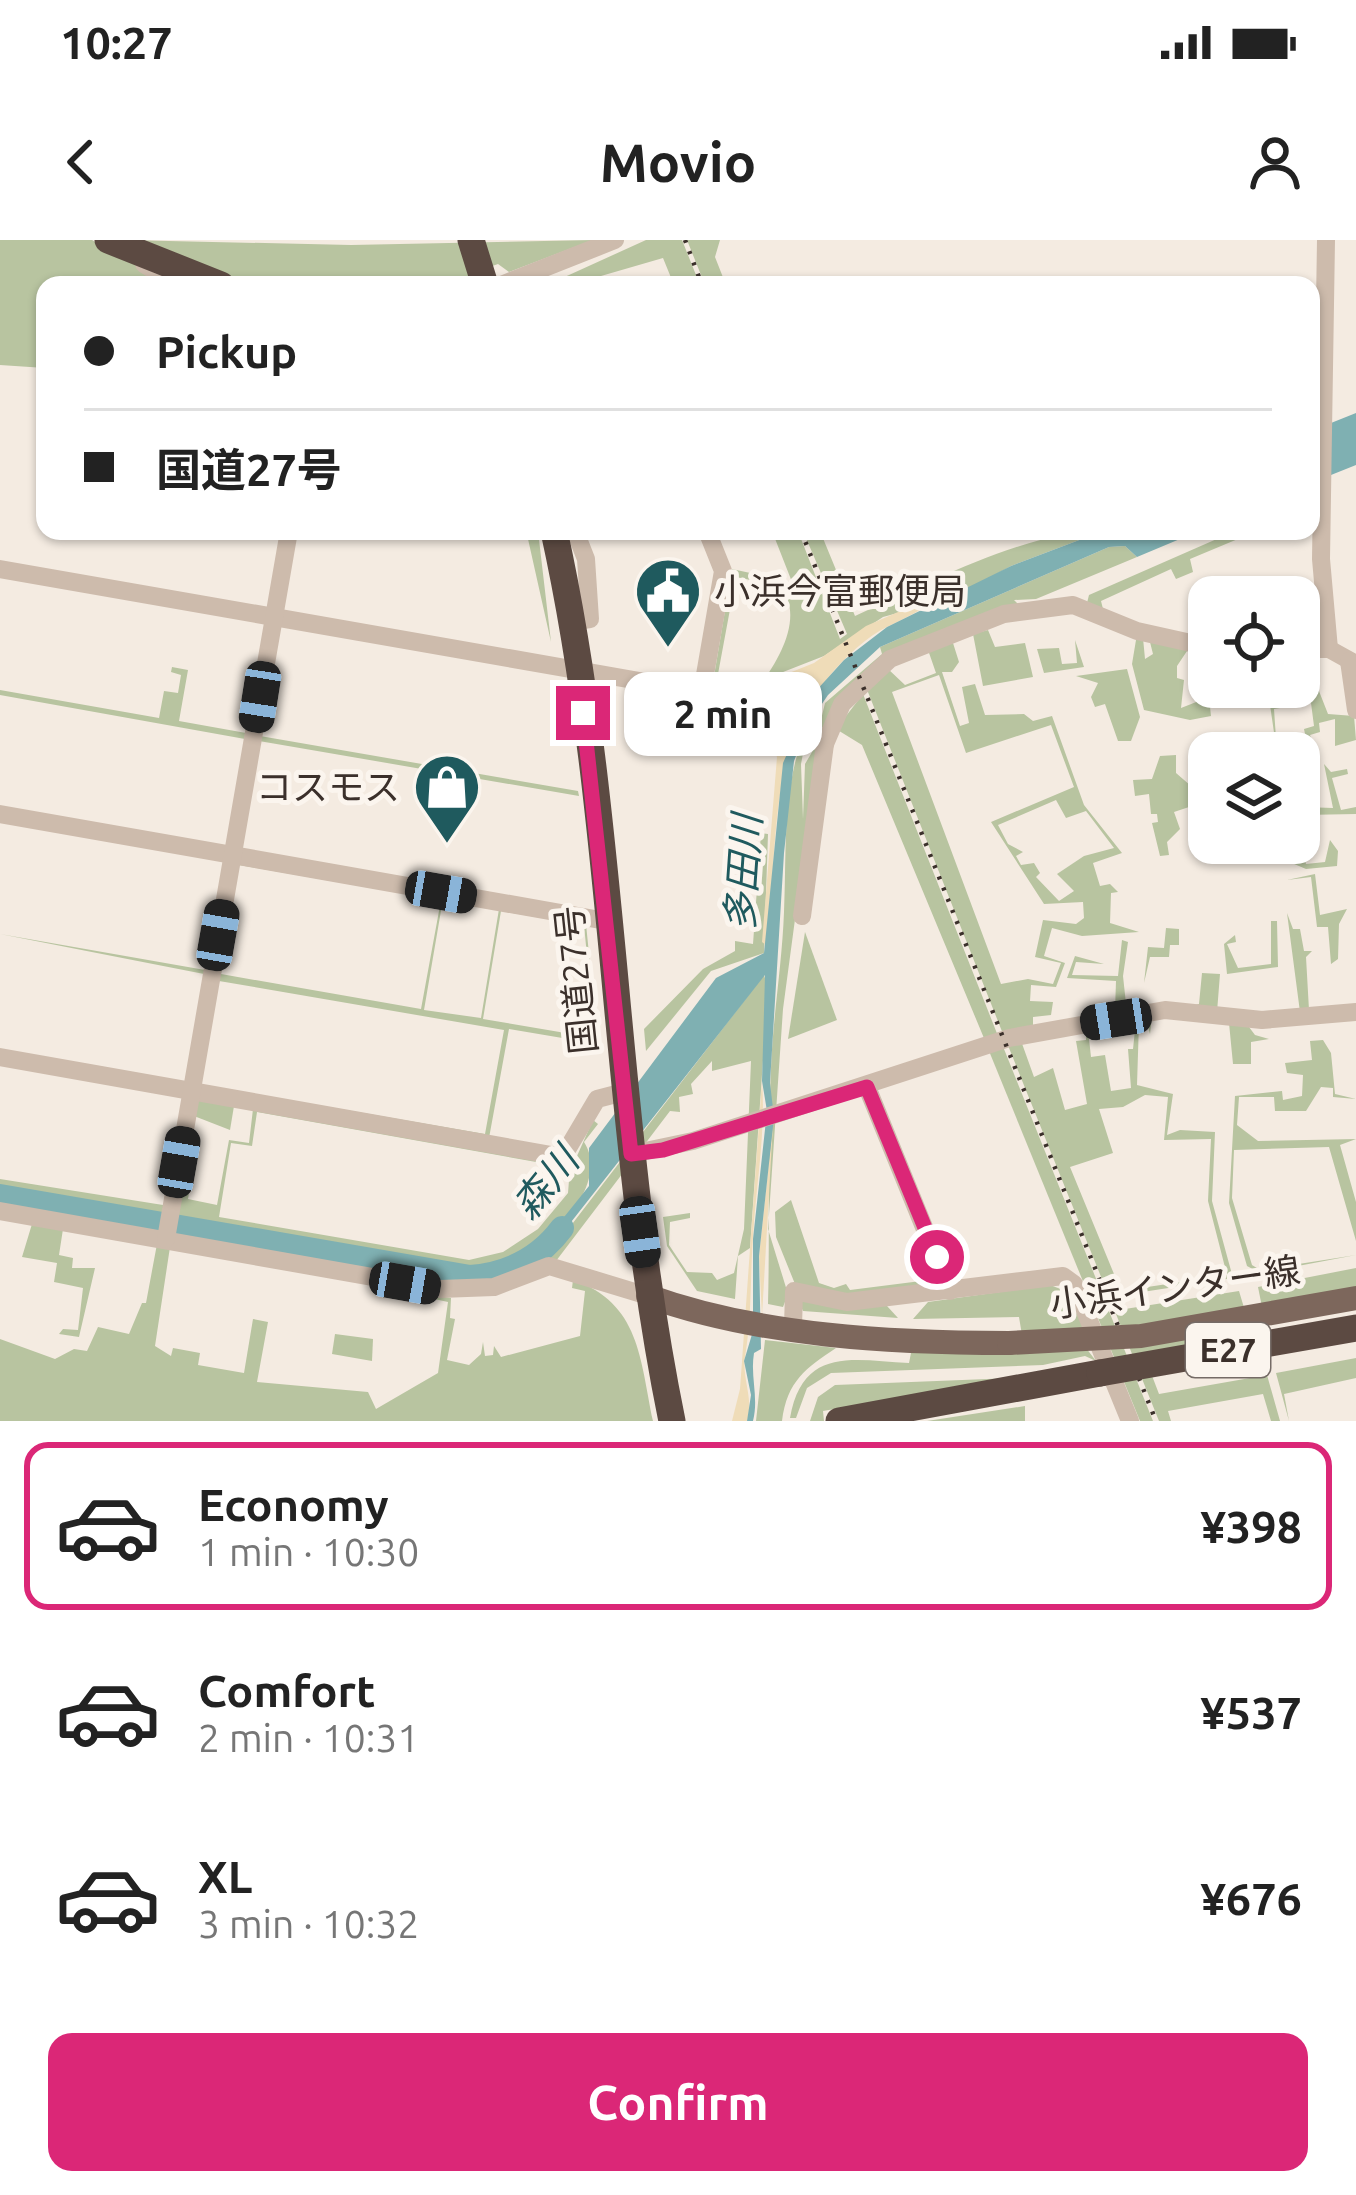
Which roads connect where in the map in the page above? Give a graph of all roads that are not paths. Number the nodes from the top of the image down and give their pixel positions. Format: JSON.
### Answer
{"nodes":[{"id":1,"x":108,"y":240,"type":"edge"},
{"id":2,"x":471,"y":240,"type":"edge"},
{"id":3,"x":615,"y":240,"type":"edge"},
{"id":4,"x":1326,"y":240,"type":"edge"},
{"id":5,"x":139,"y":254,"type":"junction"},
{"id":6,"x":163,"y":276,"type":"edge"},
{"id":7,"x":197,"y":276,"type":"edge"},
{"id":8,"x":487,"y":276,"type":"edge"},
{"id":9,"x":502,"y":276,"type":"edge"},
{"id":10,"x":287,"y":540,"type":"edge"},
{"id":11,"x":556,"y":540,"type":"edge"},
{"id":12,"x":579,"y":540,"type":"edge"},
{"id":13,"x":711,"y":540,"type":"edge"},
{"id":14,"x":0,"y":568,"type":"edge"},
{"id":15,"x":274,"y":617,"type":"junction"},
{"id":16,"x":570,"y":622,"type":"junction"},
{"id":17,"x":1188,"y":642,"type":"edge"},
{"id":18,"x":1320,"y":649,"type":"edge"},
{"id":19,"x":1329,"y":649,"type":"junction"},
{"id":20,"x":1352,"y":662,"type":"edge"},
{"id":21,"x":577,"y":671,"type":"junction"},
{"id":22,"x":701,"y":692,"type":"junction"},
{"id":23,"x":1356,"y":710,"type":"edge"},
{"id":24,"x":821,"y":742,"type":"junction"},
{"id":25,"x":0,"y":814,"type":"edge"},
{"id":26,"x":232,"y":855,"type":"junction"},
{"id":27,"x":802,"y":916,"type":"dead end"},
{"id":28,"x":606,"y":921,"type":"junction"},
{"id":29,"x":1356,"y":1012,"type":"edge"},
{"id":30,"x":0,"y":1057,"type":"edge"},
{"id":31,"x":623,"y":1086,"type":"junction"},
{"id":32,"x":867,"y":1087,"type":"junction"},
{"id":33,"x":191,"y":1090,"type":"junction"},
{"id":34,"x":631,"y":1158,"type":"junction"},
{"id":35,"x":0,"y":1210,"type":"edge"},
{"id":36,"x":167,"y":1229,"type":"junction"},
{"id":37,"x":950,"y":1291,"type":"junction"},
{"id":38,"x":648,"y":1296,"type":"junction"},
{"id":39,"x":1356,"y":1298,"type":"edge"},
{"id":40,"x":780,"y":1325,"type":"junction"},
{"id":41,"x":1356,"y":1328,"type":"edge"},
{"id":42,"x":1356,"y":1345,"type":"edge"},
{"id":43,"x":1101,"y":1379,"type":"junction"},
{"id":44,"x":672,"y":1421,"type":"edge"},
{"id":45,"x":839,"y":1421,"type":"edge"},
{"id":46,"x":1130,"y":1421,"type":"edge"}],
"edges":[{"from":1,"to":5,"type":"highway"},
{"from":2,"to":8,"type":"highway"},
{"from":3,"to":9,"type":"street"},
{"from":4,"to":19,"type":"street"},
{"from":5,"to":6,"type":"street"},
{"from":5,"to":7,"type":"highway"},
{"from":10,"to":15,"type":"street"},
{"from":11,"to":16,"type":"highway","name":"国道27号"},
{"from":12,"to":16,"type":"street"},
{"from":13,"to":22,"type":"street"},
{"from":14,"to":15,"type":"street"},
{"from":15,"to":21,"type":"street"},
{"from":15,"to":26,"type":"street"},
{"from":16,"to":21,"type":"highway","name":"国道27号"},
{"from":17,"to":24,"type":"street"},
{"from":18,"to":19,"type":"street"},
{"from":19,"to":20,"type":"street"},
{"from":20,"to":23,"type":"street"},
{"from":21,"to":22,"type":"street"},
{"from":21,"to":28,"type":"highway","name":"国道27号"},
{"from":22,"to":24,"type":"street"},
{"from":24,"to":27,"type":"street"},
{"from":25,"to":26,"type":"street"},
{"from":26,"to":28,"type":"street"},
{"from":26,"to":33,"type":"street"},
{"from":28,"to":31,"type":"highway","name":"国道27号"},
{"from":29,"to":32,"type":"street"},
{"from":30,"to":33,"type":"street"},
{"from":31,"to":33,"type":"street"},
{"from":31,"to":34,"type":"highway","name":"国道27号"},
{"from":32,"to":34,"type":"street"},
{"from":32,"to":37,"type":"street"},
{"from":33,"to":36,"type":"street"},
{"from":34,"to":38,"type":"highway","name":"国道27号"},
{"from":35,"to":36,"type":"street"},
{"from":36,"to":38,"type":"street"},
{"from":37,"to":40,"type":"street"},
{"from":37,"to":46,"type":"street"},
{"from":38,"to":40,"type":"main road","name":"小浜インター線"},
{"from":38,"to":44,"type":"highway","name":"国道27号"},
{"from":39,"to":40,"type":"main road","name":"小浜インター線","bridge":true},
{"from":41,"to":43,"type":"highway","number":"E27","bridge":true},
{"from":42,"to":43,"type":"highway","number":"E27"},
{"from":43,"to":45,"type":"highway","number":"E27"}]}
